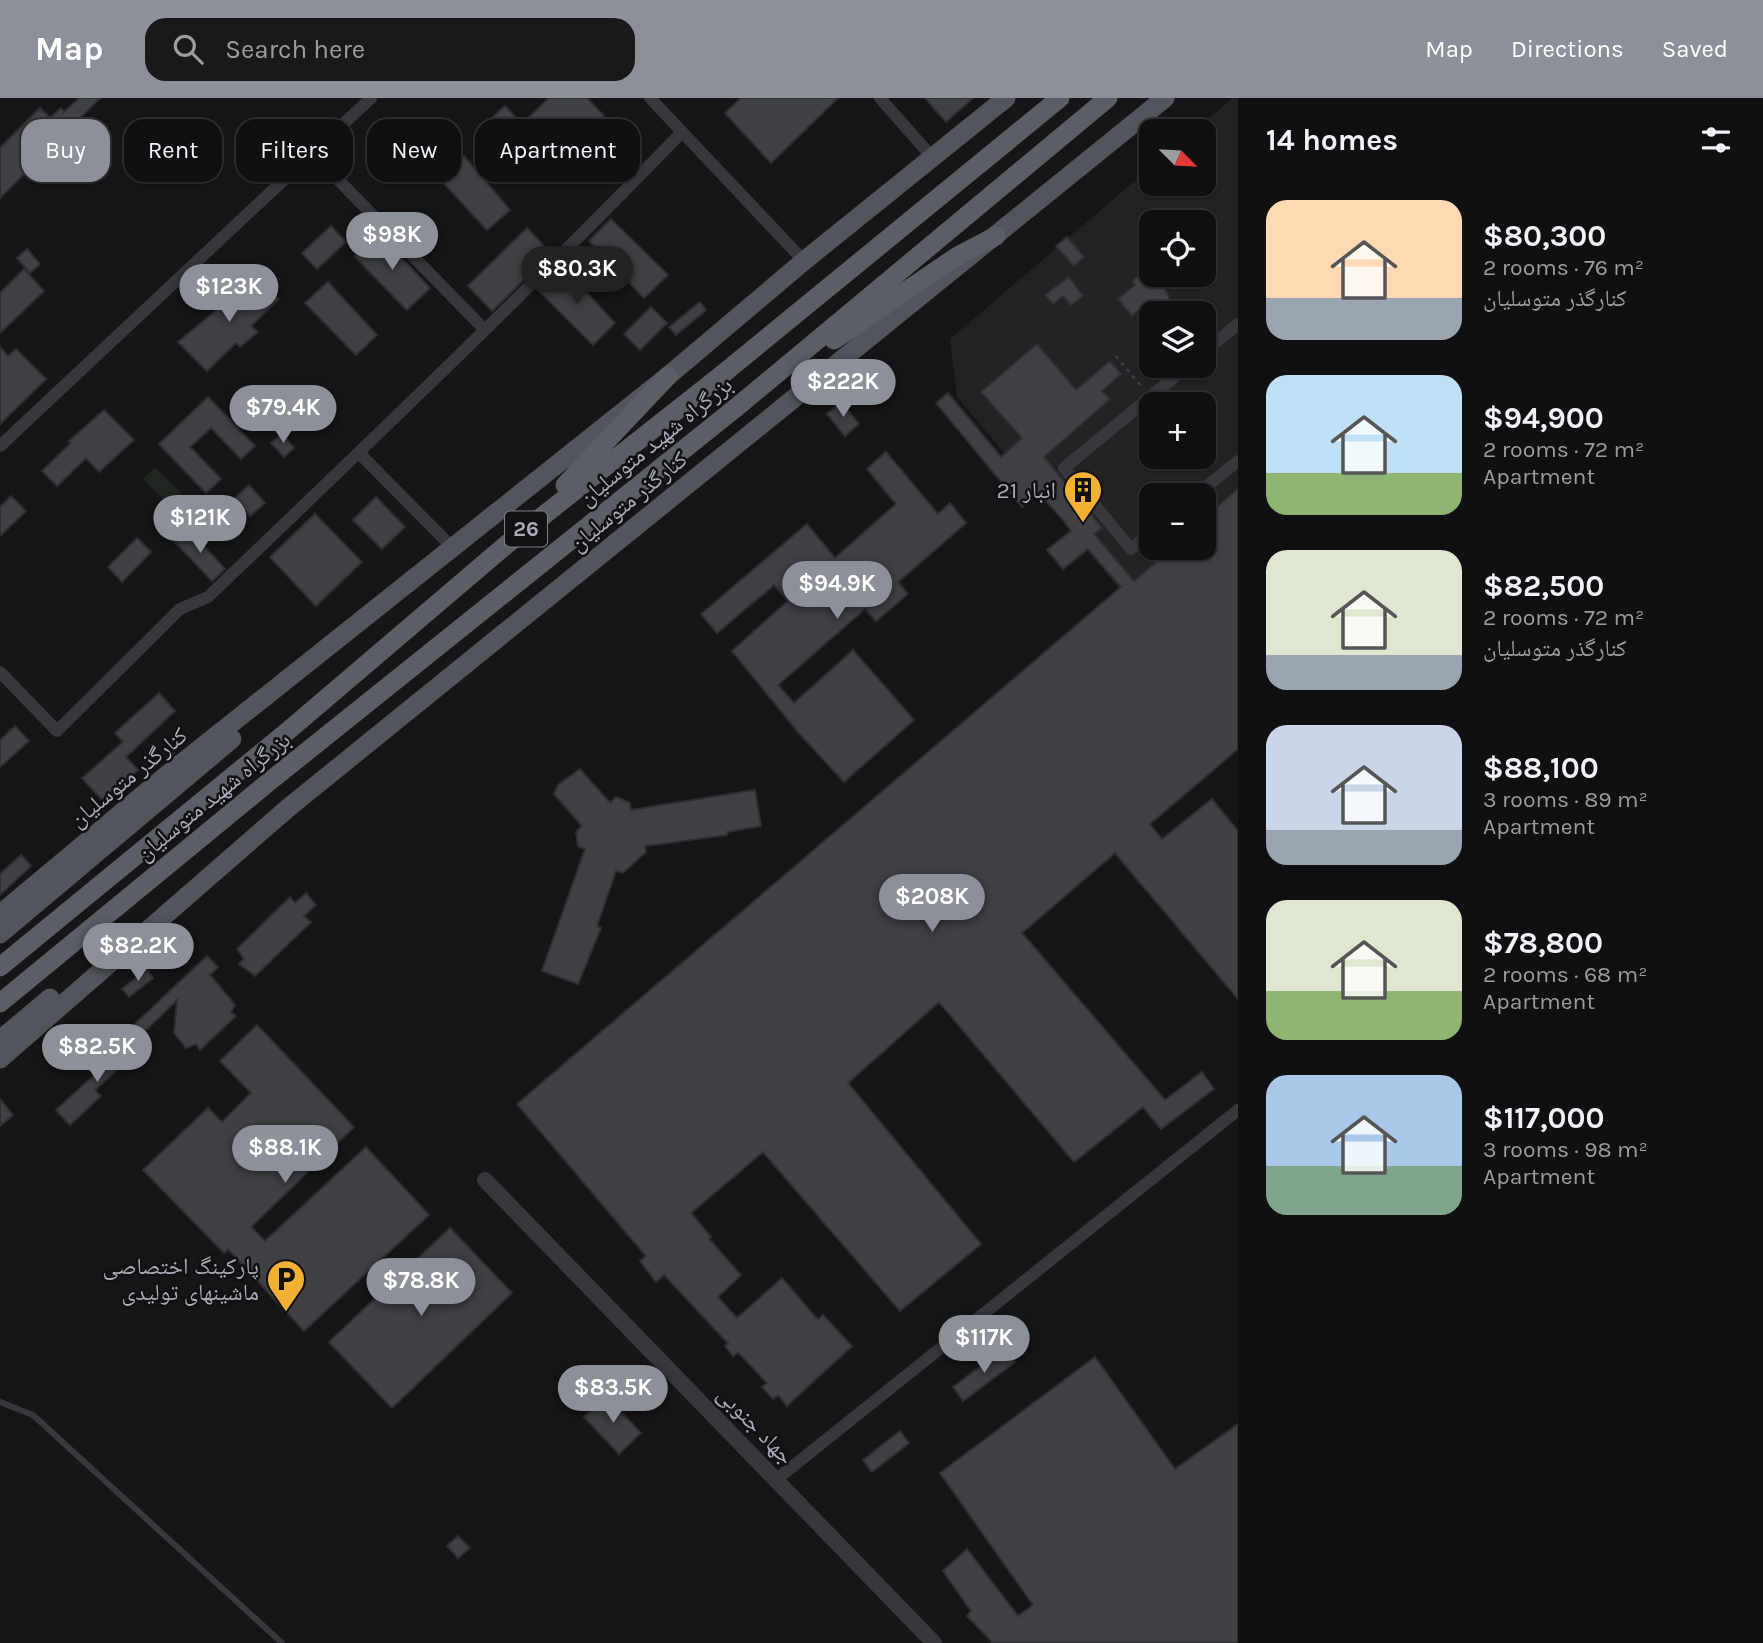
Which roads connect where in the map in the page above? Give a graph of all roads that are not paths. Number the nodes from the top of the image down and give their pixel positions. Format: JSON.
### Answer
{"nodes":[{"id":1,"x":371,"y":98,"type":"edge"},
{"id":2,"x":650,"y":98,"type":"edge"},
{"id":3,"x":880,"y":98,"type":"edge"},
{"id":4,"x":1006,"y":98,"type":"edge"},
{"id":5,"x":1059,"y":98,"type":"edge"},
{"id":6,"x":1108,"y":98,"type":"edge"},
{"id":7,"x":1165,"y":98,"type":"edge"},
{"id":8,"x":348,"y":119,"type":"edge"},
{"id":9,"x":682,"y":132,"type":"junction"},
{"id":10,"x":932,"y":157,"type":"junction"},
{"id":11,"x":281,"y":182,"type":"edge"},
{"id":12,"x":340,"y":182,"type":"edge"},
{"id":13,"x":996,"y":236,"type":"junction"},
{"id":14,"x":804,"y":261,"type":"junction"},
{"id":15,"x":1238,"y":324,"type":"edge"},
{"id":16,"x":484,"y":329,"type":"junction"},
{"id":17,"x":1216,"y":342,"type":"edge"},
{"id":18,"x":667,"y":376,"type":"junction"},
{"id":19,"x":1173,"y":378,"type":"edge"},
{"id":20,"x":738,"y":406,"type":"junction"},
{"id":21,"x":0,"y":446,"type":"edge"},
{"id":22,"x":359,"y":453,"type":"junction"},
{"id":23,"x":1238,"y":461,"type":"edge"},
{"id":24,"x":1211,"y":483,"type":"edge"},
{"id":25,"x":1139,"y":542,"type":"edge"},
{"id":26,"x":506,"y":545,"type":"junction"},
{"id":27,"x":453,"y":548,"type":"junction"},
{"id":28,"x":345,"y":632,"type":"junction"},
{"id":29,"x":0,"y":672,"type":"edge"},
{"id":30,"x":274,"y":819,"type":"junction"},
{"id":31,"x":0,"y":914,"type":"edge"},
{"id":32,"x":0,"y":934,"type":"edge"},
{"id":33,"x":0,"y":968,"type":"edge"},
{"id":34,"x":0,"y":1003,"type":"edge"},
{"id":35,"x":0,"y":1040,"type":"edge"},
{"id":36,"x":0,"y":1059,"type":"edge"},
{"id":37,"x":1238,"y":1110,"type":"edge"},
{"id":38,"x":485,"y":1180,"type":"dead end"},
{"id":39,"x":0,"y":1402,"type":"edge"},
{"id":40,"x":777,"y":1479,"type":"junction"},
{"id":41,"x":282,"y":1643,"type":"edge"},
{"id":42,"x":934,"y":1643,"type":"edge"}],
"edges":[{"from":1,"to":8,"type":"street"},
{"from":2,"to":9,"type":"street"},
{"from":3,"to":10,"type":"street"},
{"from":4,"to":10,"type":"main road","name":"کنارگذر متوسلیان"},
{"from":5,"to":26,"type":"highway","name":"بزرگراه شهید متوسلیان","number":"26"},
{"from":6,"to":20,"type":"highway","name":"بزرگراه شهید متوسلیان"},
{"from":7,"to":13,"type":"main road","name":"کنارگذر متوسلیان"},
{"from":9,"to":14,"type":"street"},
{"from":9,"to":16,"type":"street"},
{"from":10,"to":14,"type":"main road","name":"کنارگذر متوسلیان"},
{"from":11,"to":21,"type":"street"},
{"from":12,"to":16,"type":"street"},
{"from":13,"to":20,"type":"highway"},
{"from":13,"to":30,"type":"main road","name":"کنارگذر متوسلیان"},
{"from":14,"to":18,"type":"main road","name":"کنارگذر متوسلیان"},
{"from":15,"to":17,"type":"street"},
{"from":16,"to":22,"type":"street"},
{"from":18,"to":26,"type":"highway"},
{"from":18,"to":27,"type":"main road","name":"کنارگذر متوسلیان"},
{"from":19,"to":25,"type":"street"},
{"from":20,"to":34,"type":"highway","name":"بزرگراه شهید متوسلیان"},
{"from":22,"to":27,"type":"street"},
{"from":22,"to":29,"type":"street"},
{"from":23,"to":24,"type":"street"},
{"from":26,"to":33,"type":"highway","name":"بزرگراه شهید متوسلیان","number":"26"},
{"from":27,"to":28,"type":"main road","name":"کنارگذر متوسلیان"},
{"from":28,"to":31,"type":"main road","name":"کنارگذر متوسلیان"},
{"from":28,"to":32,"type":"main road"},
{"from":30,"to":35,"type":"main road"},
{"from":30,"to":36,"type":"main road","name":"کنارگذر متوسلیان"},
{"from":37,"to":40,"type":"street"},
{"from":38,"to":40,"type":"street","name":"جهاد جنوبی"},
{"from":39,"to":41,"type":"lane"},
{"from":40,"to":42,"type":"street","name":"جهاد جنوبی"}]}
